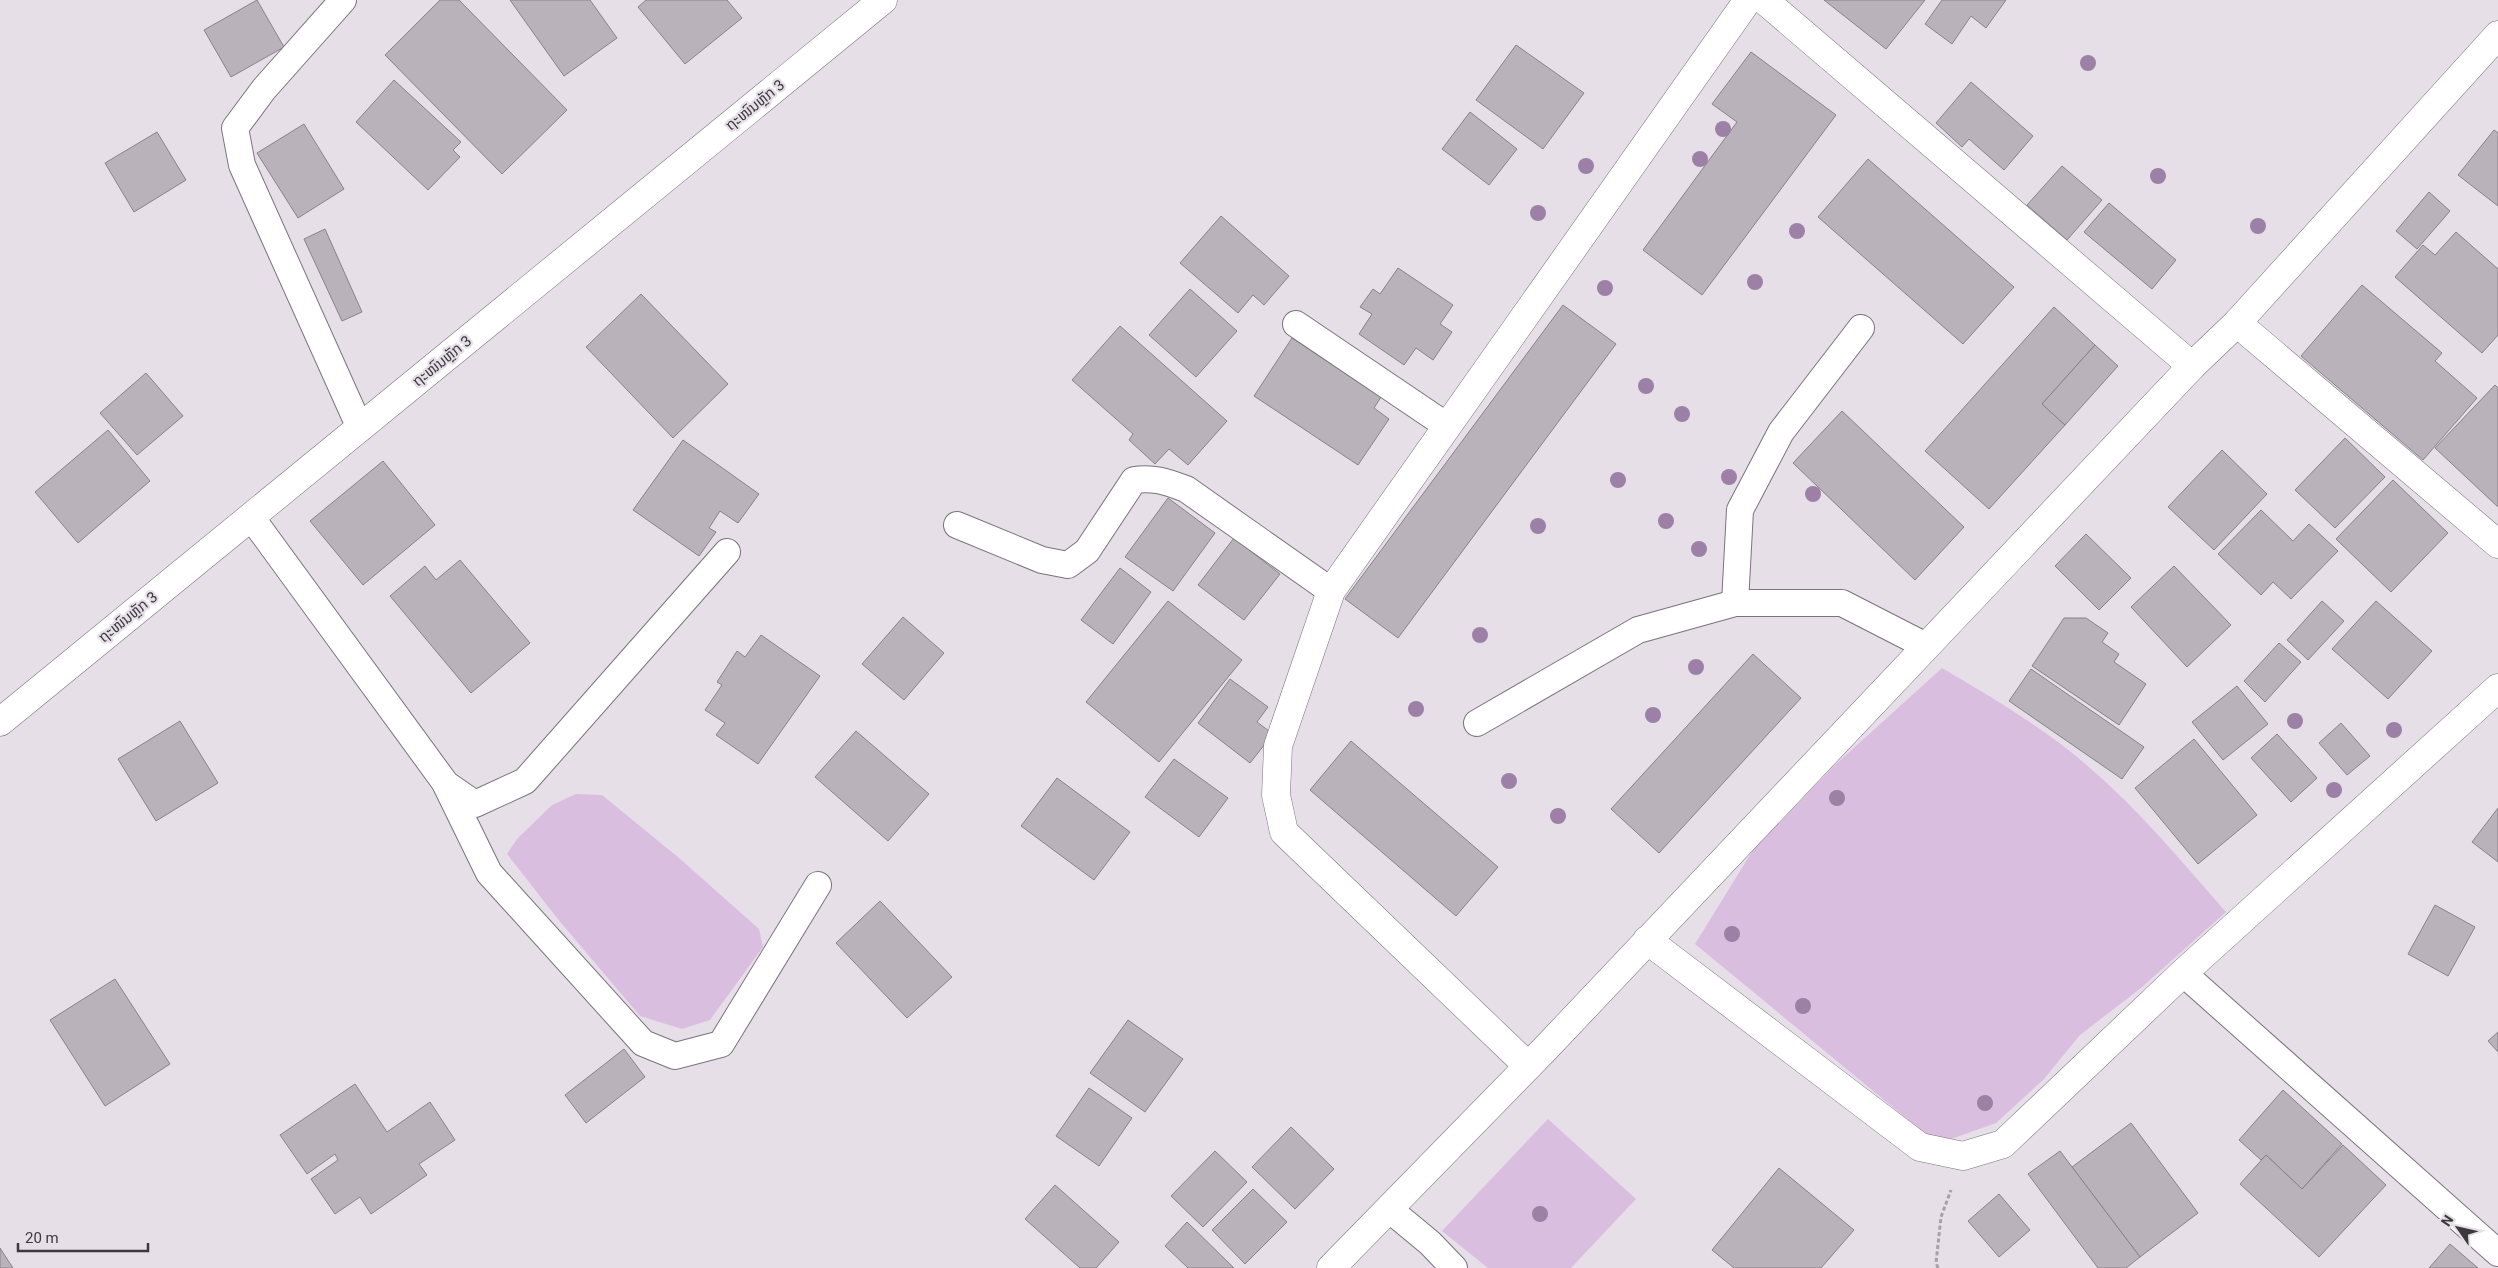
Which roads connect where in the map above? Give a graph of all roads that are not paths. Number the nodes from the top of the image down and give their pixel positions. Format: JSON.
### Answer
{"nodes":[{"id":1,"x":343,"y":0,"type":"edge"},
{"id":2,"x":883,"y":0,"type":"edge"},
{"id":3,"x":1748,"y":0,"type":"edge"},
{"id":4,"x":1764,"y":0,"type":"edge"},
{"id":5,"x":2498,"y":35,"type":"edge"},
{"id":6,"x":2237,"y":323,"type":"junction"},
{"id":7,"x":1296,"y":324,"type":"dead end"},
{"id":8,"x":1861,"y":328,"type":"dead end"},
{"id":9,"x":2192,"y":366,"type":"junction"},
{"id":10,"x":1447,"y":426,"type":"junction"},
{"id":11,"x":360,"y":428,"type":"junction"},
{"id":12,"x":251,"y":517,"type":"junction"},
{"id":13,"x":957,"y":525,"type":"dead end"},
{"id":14,"x":2498,"y":544,"type":"edge"},
{"id":15,"x":726,"y":552,"type":"dead end"},
{"id":16,"x":1331,"y":591,"type":"junction"},
{"id":17,"x":1736,"y":604,"type":"junction"},
{"id":18,"x":1926,"y":646,"type":"junction"},
{"id":19,"x":2498,"y":688,"type":"edge"},
{"id":20,"x":0,"y":722,"type":"edge"},
{"id":21,"x":1477,"y":723,"type":"dead end"},
{"id":22,"x":446,"y":784,"type":"junction"},
{"id":23,"x":818,"y":885,"type":"dead end"},
{"id":24,"x":1646,"y":940,"type":"junction"},
{"id":25,"x":2183,"y":973,"type":"junction"},
{"id":26,"x":1528,"y":1066,"type":"junction"},
{"id":27,"x":1389,"y":1209,"type":"junction"},
{"id":28,"x":2498,"y":1253,"type":"edge"},
{"id":29,"x":1331,"y":1268,"type":"edge"},
{"id":30,"x":1454,"y":1268,"type":"edge"}],
"edges":[{"from":1,"to":11,"type":"lane"},
{"from":2,"to":11,"type":"street","name":"ຖະໜົນຫຼັກ 3"},
{"from":3,"to":10,"type":"street"},
{"from":4,"to":9,"type":"street"},
{"from":5,"to":6,"type":"street"},
{"from":6,"to":9,"type":"street"},
{"from":6,"to":14,"type":"street"},
{"from":7,"to":10,"type":"lane"},
{"from":8,"to":17,"type":"lane"},
{"from":9,"to":18,"type":"street"},
{"from":10,"to":16,"type":"street"},
{"from":11,"to":12,"type":"street","name":"ຖະໜົນຫຼັກ 3"},
{"from":12,"to":20,"type":"street","name":"ຖະໜົນຫຼັກ 3"},
{"from":12,"to":22,"type":"lane"},
{"from":13,"to":16,"type":"lane"},
{"from":15,"to":22,"type":"lane"},
{"from":16,"to":26,"type":"street"},
{"from":17,"to":18,"type":"lane"},
{"from":17,"to":21,"type":"lane"},
{"from":18,"to":24,"type":"street"},
{"from":19,"to":25,"type":"street"},
{"from":22,"to":23,"type":"lane"},
{"from":24,"to":25,"type":"street"},
{"from":24,"to":26,"type":"street"},
{"from":25,"to":28,"type":"lane"},
{"from":26,"to":27,"type":"street"},
{"from":27,"to":29,"type":"street"},
{"from":27,"to":30,"type":"lane"}]}
